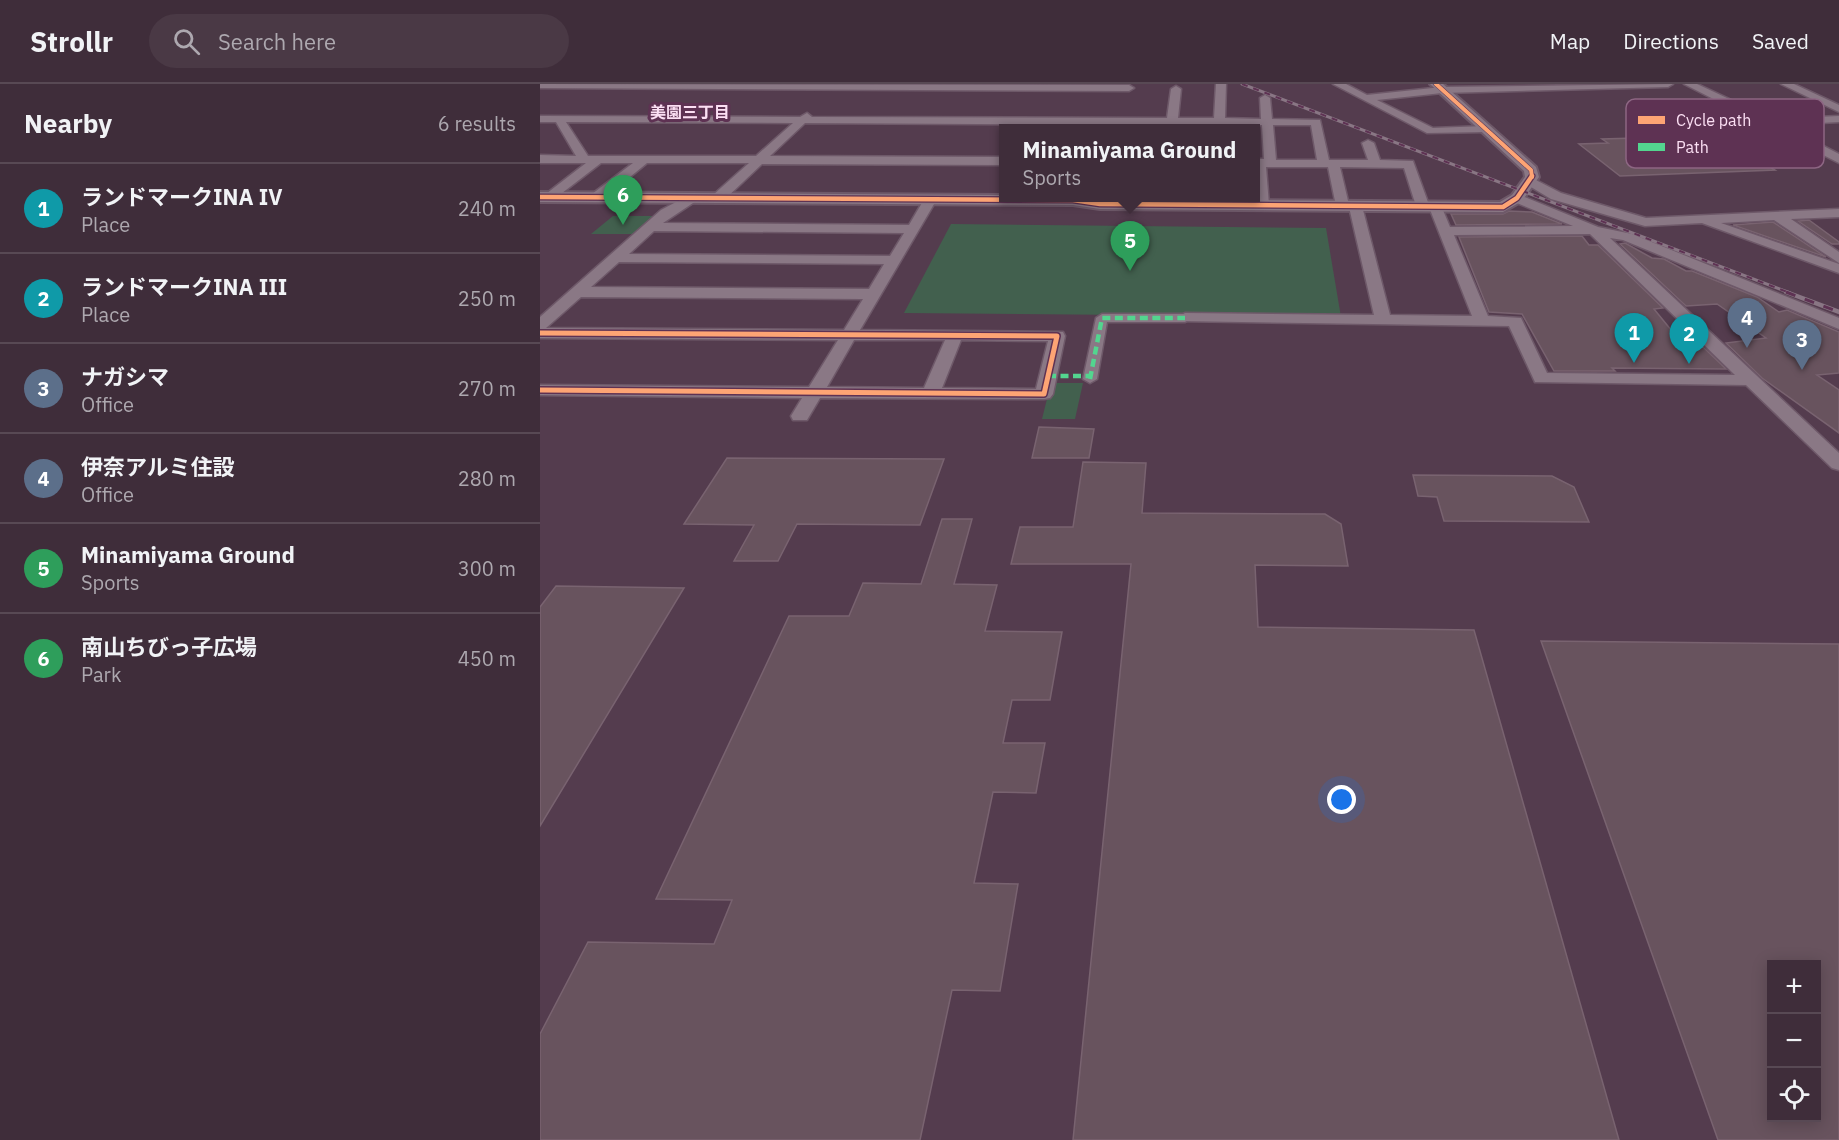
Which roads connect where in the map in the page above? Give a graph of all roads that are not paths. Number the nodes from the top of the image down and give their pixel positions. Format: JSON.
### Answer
{"nodes":[{"id":1,"x":1221,"y":84,"type":"edge"},
{"id":2,"x":1338,"y":84,"type":"edge"},
{"id":3,"x":1668,"y":84,"type":"edge"},
{"id":4,"x":1689,"y":84,"type":"edge"},
{"id":5,"x":1786,"y":84,"type":"edge"},
{"id":6,"x":540,"y":85,"type":"edge"},
{"id":7,"x":581,"y":85,"type":"edge"},
{"id":8,"x":668,"y":85,"type":"edge"},
{"id":9,"x":841,"y":85,"type":"edge"},
{"id":10,"x":1578,"y":85,"type":"edge"},
{"id":11,"x":1439,"y":87,"type":"edge"},
{"id":12,"x":1176,"y":89,"type":"dead end"},
{"id":13,"x":560,"y":96,"type":"dead end"},
{"id":14,"x":1265,"y":98,"type":"dead end"},
{"id":15,"x":1365,"y":98,"type":"junction"},
{"id":16,"x":1721,"y":99,"type":"edge"},
{"id":17,"x":1817,"y":99,"type":"edge"},
{"id":18,"x":1824,"y":103,"type":"edge"},
{"id":19,"x":1124,"y":105,"type":"edge"},
{"id":20,"x":1839,"y":110,"type":"edge"},
{"id":21,"x":540,"y":119,"type":"edge"},
{"id":22,"x":559,"y":119,"type":"junction"},
{"id":23,"x":803,"y":120,"type":"junction"},
{"id":24,"x":1824,"y":120,"type":"edge"},
{"id":25,"x":1839,"y":120,"type":"edge"},
{"id":26,"x":1267,"y":122,"type":"junction"},
{"id":27,"x":1170,"y":124,"type":"edge"},
{"id":28,"x":1172,"y":124,"type":"edge"},
{"id":29,"x":1219,"y":124,"type":"edge"},
{"id":30,"x":1235,"y":124,"type":"edge"},
{"id":31,"x":1485,"y":129,"type":"junction"},
{"id":32,"x":1368,"y":143,"type":"dead end"},
{"id":33,"x":1824,"y":151,"type":"edge"},
{"id":34,"x":540,"y":159,"type":"edge"},
{"id":35,"x":584,"y":159,"type":"junction"},
{"id":36,"x":599,"y":159,"type":"junction"},
{"id":37,"x":645,"y":159,"type":"junction"},
{"id":38,"x":1839,"y":159,"type":"edge"},
{"id":39,"x":759,"y":160,"type":"junction"},
{"id":40,"x":999,"y":161,"type":"edge"},
{"id":41,"x":1262,"y":163,"type":"edge"},
{"id":42,"x":1328,"y":164,"type":"junction"},
{"id":43,"x":1375,"y":164,"type":"junction"},
{"id":44,"x":1530,"y":181,"type":"junction"},
{"id":45,"x":544,"y":197,"type":"edge"},
{"id":46,"x":597,"y":197,"type":"junction"},
{"id":47,"x":691,"y":198,"type":"junction"},
{"id":48,"x":718,"y":198,"type":"junction"},
{"id":49,"x":1517,"y":198,"type":"junction"},
{"id":50,"x":931,"y":199,"type":"junction"},
{"id":51,"x":999,"y":199,"type":"edge"},
{"id":52,"x":1203,"y":202,"type":"edge"},
{"id":53,"x":1262,"y":205,"type":"junction"},
{"id":54,"x":1349,"y":206,"type":"junction"},
{"id":55,"x":1429,"y":206,"type":"junction"},
{"id":56,"x":1839,"y":213,"type":"edge"},
{"id":57,"x":1777,"y":216,"type":"junction"},
{"id":58,"x":1698,"y":219,"type":"junction"},
{"id":59,"x":650,"y":227,"type":"junction"},
{"id":60,"x":912,"y":229,"type":"junction"},
{"id":61,"x":1594,"y":230,"type":"junction"},
{"id":62,"x":1447,"y":231,"type":"junction"},
{"id":63,"x":616,"y":258,"type":"junction"},
{"id":64,"x":894,"y":260,"type":"junction"},
{"id":65,"x":1839,"y":260,"type":"edge"},
{"id":66,"x":1819,"y":262,"type":"junction"},
{"id":67,"x":1839,"y":269,"type":"edge"},
{"id":68,"x":577,"y":292,"type":"junction"},
{"id":69,"x":873,"y":294,"type":"junction"},
{"id":70,"x":1185,"y":318,"type":"joint"},
{"id":71,"x":1383,"y":320,"type":"junction"},
{"id":72,"x":1482,"y":321,"type":"junction"},
{"id":73,"x":1839,"y":324,"type":"edge"},
{"id":74,"x":540,"y":325,"type":"edge"},
{"id":75,"x":540,"y":333,"type":"edge"},
{"id":76,"x":848,"y":335,"type":"junction"},
{"id":77,"x":955,"y":336,"type":"junction"},
{"id":78,"x":1090,"y":379,"type":"dead end"},
{"id":79,"x":1750,"y":380,"type":"junction"},
{"id":80,"x":540,"y":390,"type":"edge"},
{"id":81,"x":813,"y":392,"type":"junction"},
{"id":82,"x":931,"y":393,"type":"junction"},
{"id":83,"x":800,"y":416,"type":"dead end"},
{"id":84,"x":1839,"y":464,"type":"edge"}],
"edges":[{"from":1,"to":29,"type":"street"},
{"from":2,"to":15,"type":"street"},
{"from":3,"to":10,"type":"street"},
{"from":4,"to":16,"type":"street"},
{"from":5,"to":17,"type":"street"},
{"from":6,"to":7,"type":"street"},
{"from":7,"to":8,"type":"street"},
{"from":7,"to":13,"type":"street"},
{"from":8,"to":9,"type":"street"},
{"from":9,"to":19,"type":"street"},
{"from":9,"to":23,"type":"street"},
{"from":10,"to":11,"type":"street"},
{"from":11,"to":15,"type":"street"},
{"from":11,"to":31,"type":"street"},
{"from":12,"to":28,"type":"street"},
{"from":14,"to":26,"type":"street"},
{"from":15,"to":31,"type":"street"},
{"from":18,"to":20,"type":"street"},
{"from":19,"to":23,"type":"street"},
{"from":19,"to":27,"type":"street"},
{"from":21,"to":22,"type":"street"},
{"from":22,"to":23,"type":"street"},
{"from":22,"to":35,"type":"street"},
{"from":23,"to":39,"type":"street"},
{"from":24,"to":25,"type":"street"},
{"from":26,"to":30,"type":"street"},
{"from":26,"to":41,"type":"street"},
{"from":26,"to":42,"type":"street"},
{"from":31,"to":44,"type":"street"},
{"from":32,"to":43,"type":"street"},
{"from":33,"to":38,"type":"street"},
{"from":34,"to":35,"type":"street"},
{"from":35,"to":36,"type":"street"},
{"from":36,"to":37,"type":"street"},
{"from":36,"to":45,"type":"street"},
{"from":37,"to":39,"type":"street"},
{"from":37,"to":46,"type":"street"},
{"from":39,"to":40,"type":"street"},
{"from":39,"to":48,"type":"street"},
{"from":41,"to":42,"type":"street"},
{"from":41,"to":53,"type":"street"},
{"from":42,"to":43,"type":"street"},
{"from":42,"to":54,"type":"street"},
{"from":43,"to":55,"type":"street"},
{"from":44,"to":49,"type":"street"},
{"from":44,"to":58,"type":"street"},
{"from":45,"to":46,"type":"street"},
{"from":46,"to":47,"type":"street"},
{"from":47,"to":48,"type":"street"},
{"from":47,"to":59,"type":"street"},
{"from":48,"to":50,"type":"street"},
{"from":49,"to":55,"type":"street"},
{"from":49,"to":61,"type":"street"},
{"from":50,"to":51,"type":"street"},
{"from":50,"to":60,"type":"street"},
{"from":52,"to":53,"type":"street"},
{"from":53,"to":54,"type":"street"},
{"from":54,"to":55,"type":"street"},
{"from":54,"to":71,"type":"street"},
{"from":55,"to":62,"type":"street"},
{"from":56,"to":57,"type":"street"},
{"from":57,"to":58,"type":"street"},
{"from":57,"to":65,"type":"street"},
{"from":58,"to":66,"type":"street"},
{"from":59,"to":60,"type":"street"},
{"from":59,"to":63,"type":"street"},
{"from":60,"to":64,"type":"street"},
{"from":61,"to":62,"type":"street"},
{"from":61,"to":73,"type":"street"},
{"from":61,"to":79,"type":"street"},
{"from":62,"to":72,"type":"street"},
{"from":63,"to":64,"type":"street"},
{"from":63,"to":68,"type":"street"},
{"from":64,"to":69,"type":"street"},
{"from":65,"to":66,"type":"street"},
{"from":66,"to":67,"type":"street"},
{"from":68,"to":69,"type":"street"},
{"from":68,"to":74,"type":"street"},
{"from":69,"to":76,"type":"street"},
{"from":70,"to":71,"type":"street"},
{"from":70,"to":78,"type":"street"},
{"from":71,"to":72,"type":"street"},
{"from":72,"to":79,"type":"street"},
{"from":75,"to":76,"type":"street"},
{"from":76,"to":77,"type":"street"},
{"from":76,"to":81,"type":"street"},
{"from":77,"to":82,"type":"street"},
{"from":77,"to":82,"type":"street"},
{"from":79,"to":84,"type":"street"},
{"from":80,"to":81,"type":"street"},
{"from":81,"to":82,"type":"street"},
{"from":81,"to":83,"type":"street"}]}
